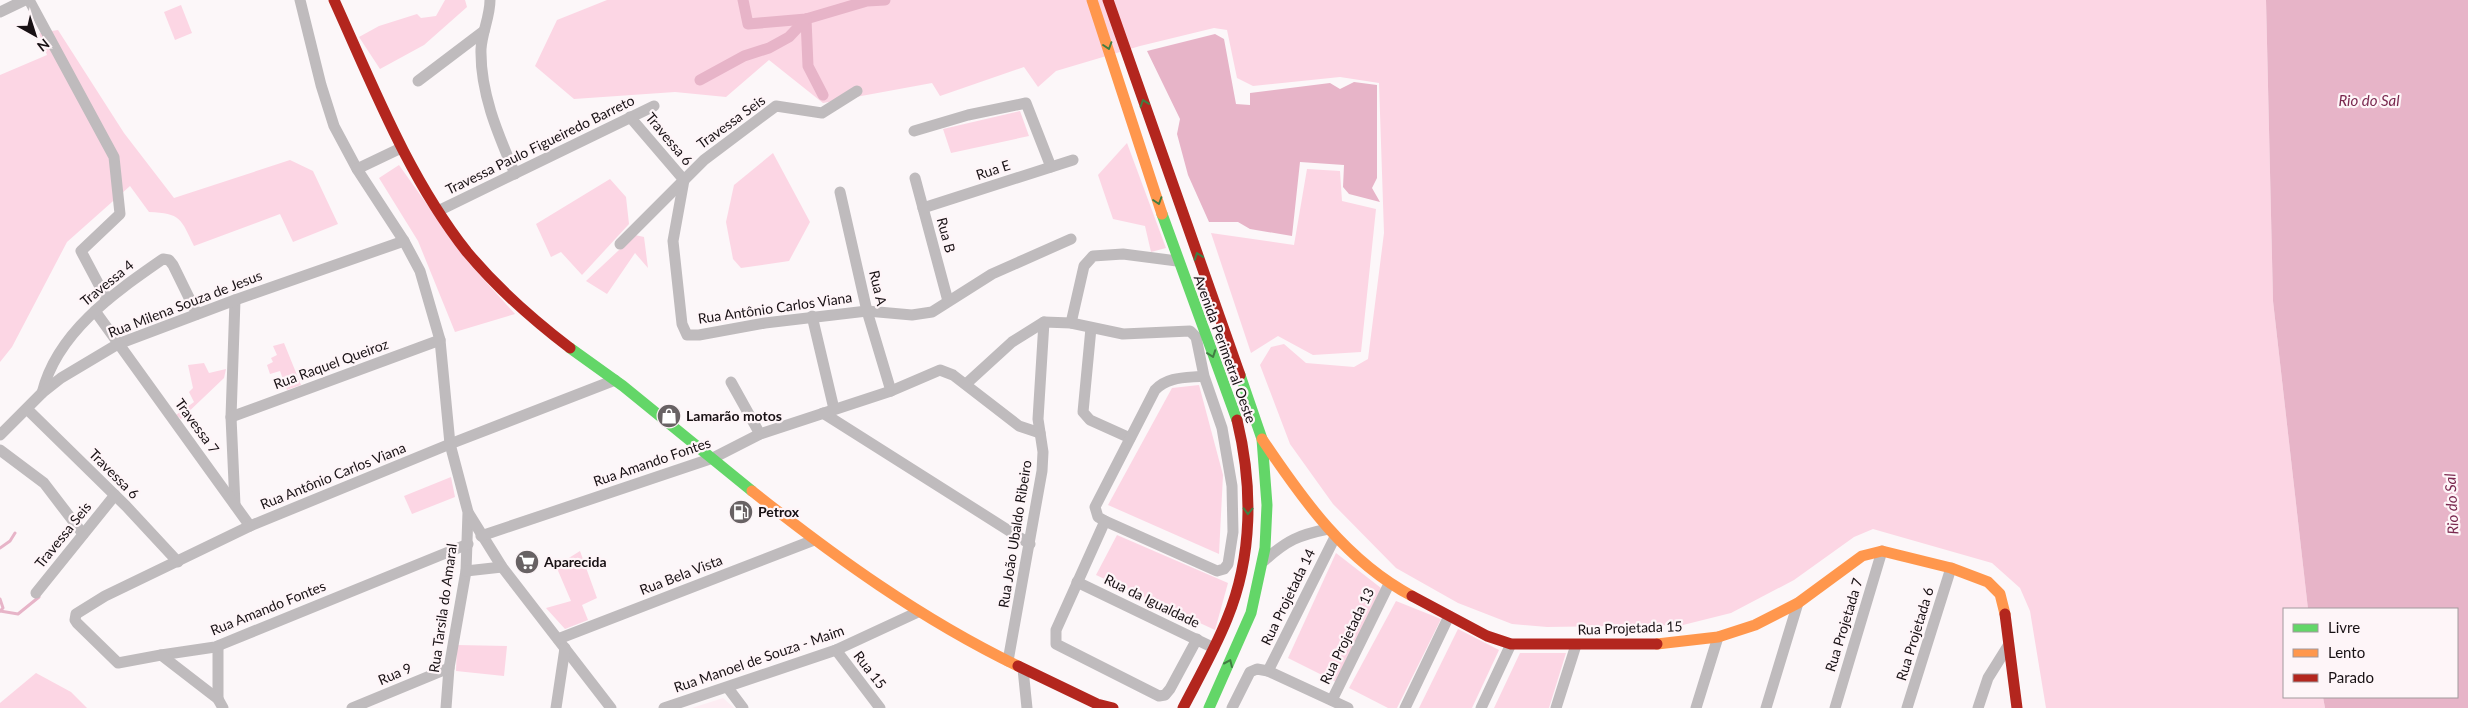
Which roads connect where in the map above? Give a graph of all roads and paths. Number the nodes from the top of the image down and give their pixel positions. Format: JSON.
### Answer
{"nodes":[{"id":1,"x":25,"y":0,"type":"edge"},
{"id":2,"x":29,"y":0,"type":"edge"},
{"id":3,"x":300,"y":0,"type":"edge"},
{"id":4,"x":334,"y":0,"type":"edge"},
{"id":5,"x":490,"y":0,"type":"edge"},
{"id":6,"x":1092,"y":0,"type":"edge"},
{"id":7,"x":1108,"y":0,"type":"edge"},
{"id":8,"x":0,"y":12,"type":"edge"},
{"id":9,"x":484,"y":31,"type":"junction"},
{"id":10,"x":418,"y":81,"type":"dead end"},
{"id":11,"x":857,"y":91,"type":"dead end"},
{"id":12,"x":654,"y":106,"type":"dead end"},
{"id":13,"x":630,"y":118,"type":"junction"},
{"id":14,"x":914,"y":131,"type":"dead end"},
{"id":15,"x":401,"y":148,"type":"junction"},
{"id":16,"x":1073,"y":160,"type":"dead end"},
{"id":17,"x":1051,"y":167,"type":"junction"},
{"id":18,"x":357,"y":169,"type":"junction"},
{"id":19,"x":515,"y":174,"type":"junction"},
{"id":20,"x":916,"y":178,"type":"dead end"},
{"id":21,"x":684,"y":180,"type":"junction"},
{"id":22,"x":840,"y":192,"type":"dead end"},
{"id":23,"x":923,"y":208,"type":"junction"},
{"id":24,"x":438,"y":211,"type":"junction"},
{"id":25,"x":1071,"y":238,"type":"dead end"},
{"id":26,"x":404,"y":241,"type":"junction"},
{"id":27,"x":620,"y":244,"type":"dead end"},
{"id":28,"x":1177,"y":261,"type":"junction"},
{"id":29,"x":107,"y":300,"type":"junction"},
{"id":30,"x":235,"y":300,"type":"junction"},
{"id":31,"x":948,"y":301,"type":"junction"},
{"id":32,"x":95,"y":311,"type":"junction"},
{"id":33,"x":868,"y":311,"type":"junction"},
{"id":34,"x":197,"y":314,"type":"junction"},
{"id":35,"x":812,"y":316,"type":"junction"},
{"id":36,"x":1044,"y":322,"type":"junction"},
{"id":37,"x":1071,"y":323,"type":"junction"},
{"id":38,"x":1090,"y":328,"type":"junction"},
{"id":39,"x":440,"y":340,"type":"junction"},
{"id":40,"x":118,"y":344,"type":"junction"},
{"id":41,"x":1204,"y":376,"type":"junction"},
{"id":42,"x":615,"y":380,"type":"junction"},
{"id":43,"x":731,"y":382,"type":"dead end"},
{"id":44,"x":966,"y":384,"type":"junction"},
{"id":45,"x":891,"y":391,"type":"junction"},
{"id":46,"x":42,"y":393,"type":"junction"},
{"id":47,"x":27,"y":409,"type":"junction"},
{"id":48,"x":829,"y":411,"type":"junction"},
{"id":49,"x":0,"y":417,"type":"edge"},
{"id":50,"x":231,"y":417,"type":"junction"},
{"id":51,"x":9,"y":426,"type":"junction"},
{"id":52,"x":1040,"y":433,"type":"junction"},
{"id":53,"x":760,"y":434,"type":"junction"},
{"id":54,"x":0,"y":435,"type":"edge"},
{"id":55,"x":1130,"y":438,"type":"junction"},
{"id":56,"x":1262,"y":439,"type":"junction"},
{"id":57,"x":450,"y":444,"type":"junction"},
{"id":58,"x":0,"y":450,"type":"edge"},
{"id":59,"x":712,"y":458,"type":"junction"},
{"id":60,"x":114,"y":495,"type":"junction"},
{"id":61,"x":235,"y":505,"type":"junction"},
{"id":62,"x":468,"y":512,"type":"junction"},
{"id":63,"x":1105,"y":521,"type":"junction"},
{"id":64,"x":250,"y":526,"type":"junction"},
{"id":65,"x":1332,"y":533,"type":"junction"},
{"id":66,"x":83,"y":534,"type":"junction"},
{"id":67,"x":481,"y":536,"type":"junction"},
{"id":68,"x":814,"y":540,"type":"junction"},
{"id":69,"x":468,"y":544,"type":"junction"},
{"id":70,"x":1030,"y":544,"type":"junction"},
{"id":71,"x":1882,"y":551,"type":"junction"},
{"id":72,"x":1264,"y":561,"type":"junction"},
{"id":73,"x":178,"y":562,"type":"junction"},
{"id":74,"x":502,"y":567,"type":"junction"},
{"id":75,"x":1951,"y":568,"type":"junction"},
{"id":76,"x":466,"y":571,"type":"junction"},
{"id":77,"x":1077,"y":582,"type":"junction"},
{"id":78,"x":1389,"y":584,"type":"junction"},
{"id":79,"x":36,"y":593,"type":"dead end"},
{"id":80,"x":1798,"y":604,"type":"junction"},
{"id":81,"x":918,"y":612,"type":"junction"},
{"id":82,"x":1448,"y":616,"type":"junction"},
{"id":83,"x":74,"y":620,"type":"joint"},
{"id":84,"x":1718,"y":638,"type":"junction"},
{"id":85,"x":1197,"y":639,"type":"junction"},
{"id":86,"x":561,"y":644,"type":"junction"},
{"id":87,"x":1511,"y":644,"type":"junction"},
{"id":88,"x":1576,"y":645,"type":"junction"},
{"id":89,"x":218,"y":646,"type":"junction"},
{"id":90,"x":2008,"y":646,"type":"junction"},
{"id":91,"x":1214,"y":648,"type":"junction"},
{"id":92,"x":836,"y":650,"type":"junction"},
{"id":93,"x":160,"y":655,"type":"junction"},
{"id":94,"x":1008,"y":661,"type":"junction"},
{"id":95,"x":450,"y":668,"type":"junction"},
{"id":96,"x":1023,"y":669,"type":"junction"},
{"id":97,"x":1268,"y":671,"type":"junction"},
{"id":98,"x":728,"y":688,"type":"junction"},
{"id":99,"x":1332,"y":700,"type":"junction"},
{"id":100,"x":220,"y":703,"type":"edge"},
{"id":101,"x":1099,"y":706,"type":"edge"},
{"id":102,"x":352,"y":708,"type":"edge"},
{"id":103,"x":446,"y":708,"type":"edge"},
{"id":104,"x":556,"y":708,"type":"edge"},
{"id":105,"x":611,"y":708,"type":"edge"},
{"id":106,"x":664,"y":708,"type":"edge"},
{"id":107,"x":743,"y":708,"type":"edge"},
{"id":108,"x":880,"y":708,"type":"edge"},
{"id":109,"x":1027,"y":708,"type":"edge"},
{"id":110,"x":1112,"y":708,"type":"edge"},
{"id":111,"x":1183,"y":708,"type":"edge"},
{"id":112,"x":1209,"y":708,"type":"edge"},
{"id":113,"x":1232,"y":708,"type":"edge"},
{"id":114,"x":1348,"y":708,"type":"edge"},
{"id":115,"x":1405,"y":708,"type":"edge"},
{"id":116,"x":1481,"y":708,"type":"edge"},
{"id":117,"x":1556,"y":708,"type":"edge"},
{"id":118,"x":1696,"y":708,"type":"edge"},
{"id":119,"x":1766,"y":708,"type":"edge"},
{"id":120,"x":1835,"y":708,"type":"edge"},
{"id":121,"x":1907,"y":708,"type":"edge"},
{"id":122,"x":1978,"y":708,"type":"edge"},
{"id":123,"x":2017,"y":708,"type":"edge"}],
"edges":[{"from":1,"to":8,"type":"street"},
{"from":2,"to":29,"type":"street"},
{"from":3,"to":18,"type":"street"},
{"from":4,"to":15,"type":"main road"},
{"from":5,"to":9,"type":"street"},
{"from":6,"to":28,"type":"main road","name":"Avenida Perimetral Oeste","one_way":true},
{"from":56,"to":7,"type":"main road","name":"Avenida Perimetral Oeste","one_way":true},
{"from":9,"to":10,"type":"street"},
{"from":9,"to":19,"type":"street"},
{"from":11,"to":21,"type":"street","name":"Travessa Seis"},
{"from":12,"to":13,"type":"street","name":"Travessa Paulo Figueiredo Barreto"},
{"from":13,"to":19,"type":"street","name":"Travessa Paulo Figueiredo Barreto"},
{"from":13,"to":21,"type":"street","name":"Travessa 6"},
{"from":14,"to":17,"type":"street"},
{"from":15,"to":18,"type":"street"},
{"from":15,"to":24,"type":"main road"},
{"from":16,"to":17,"type":"street","name":"Rua E"},
{"from":17,"to":23,"type":"street","name":"Rua E"},
{"from":18,"to":26,"type":"street"},
{"from":19,"to":24,"type":"street","name":"Travessa Paulo Figueiredo Barreto"},
{"from":20,"to":23,"type":"street","name":"Rua B"},
{"from":21,"to":27,"type":"street","name":"Travessa Seis"},
{"from":21,"to":35,"type":"street","name":"Rua Antônio Carlos Viana"},
{"from":22,"to":33,"type":"street","name":"Rua A"},
{"from":23,"to":31,"type":"street","name":"Rua B"},
{"from":24,"to":42,"type":"main road"},
{"from":25,"to":31,"type":"street","name":"Rua Antônio Carlos Viana"},
{"from":26,"to":30,"type":"street","name":"Rua Milena Souza de Jesus"},
{"from":26,"to":39,"type":"street"},
{"from":28,"to":37,"type":"street"},
{"from":28,"to":91,"type":"main road","name":"Avenida Perimetral Oeste","one_way":true},
{"from":29,"to":32,"type":"street","name":"Travessa 4"},
{"from":29,"to":34,"type":"street","name":"Travessa 4"},
{"from":30,"to":34,"type":"street","name":"Rua Milena Souza de Jesus"},
{"from":30,"to":50,"type":"street"},
{"from":31,"to":33,"type":"street","name":"Rua Antônio Carlos Viana"},
{"from":32,"to":40,"type":"street","name":"Travessa 7"},
{"from":32,"to":46,"type":"street","name":"Travessa 4"},
{"from":33,"to":35,"type":"street","name":"Rua Antônio Carlos Viana"},
{"from":33,"to":45,"type":"street","name":"Rua A"},
{"from":34,"to":40,"type":"street","name":"Rua Milena Souza de Jesus"},
{"from":35,"to":48,"type":"street"},
{"from":36,"to":37,"type":"street"},
{"from":36,"to":44,"type":"street"},
{"from":36,"to":52,"type":"street","name":"Rua João Ubaldo Ribeiro"},
{"from":37,"to":38,"type":"street"},
{"from":38,"to":41,"type":"street"},
{"from":38,"to":55,"type":"street"},
{"from":39,"to":50,"type":"street","name":"Rua Raquel Queiroz"},
{"from":39,"to":57,"type":"street"},
{"from":40,"to":46,"type":"street","name":"Rua Milena Souza de Jesus"},
{"from":40,"to":61,"type":"street","name":"Travessa 7"},
{"from":41,"to":55,"type":"street"},
{"from":41,"to":63,"type":"street"},
{"from":42,"to":57,"type":"street","name":"Rua Antônio Carlos Viana"},
{"from":42,"to":59,"type":"main road"},
{"from":43,"to":53,"type":"street"},
{"from":44,"to":45,"type":"street","name":"Rua Amando Fontes"},
{"from":44,"to":52,"type":"street"},
{"from":45,"to":48,"type":"street","name":"Rua Amando Fontes"},
{"from":46,"to":47,"type":"street","name":"Rua Milena Souza de Jesus"},
{"from":47,"to":51,"type":"street","name":"Rua Milena Souza de Jesus"},
{"from":47,"to":60,"type":"street","name":"Travessa 6"},
{"from":48,"to":53,"type":"street","name":"Rua Amando Fontes"},
{"from":48,"to":70,"type":"street"},
{"from":49,"to":51,"type":"street"},
{"from":50,"to":61,"type":"street"},
{"from":51,"to":54,"type":"street","name":"Rua Milena Souza de Jesus"},
{"from":52,"to":70,"type":"street","name":"Rua João Ubaldo Ribeiro"},
{"from":53,"to":59,"type":"street","name":"Rua Amando Fontes"},
{"from":55,"to":63,"type":"street"},
{"from":56,"to":65,"type":"main road","name":"Rua Projetada 15"},
{"from":56,"to":72,"type":"main road","name":"Avenida Perimetral Oeste"},
{"from":57,"to":62,"type":"street"},
{"from":57,"to":64,"type":"street","name":"Rua Antônio Carlos Viana"},
{"from":58,"to":66,"type":"street"},
{"from":59,"to":67,"type":"street","name":"Rua Amando Fontes"},
{"from":59,"to":68,"type":"main road"},
{"from":60,"to":66,"type":"street","name":"Travessa Seis"},
{"from":60,"to":73,"type":"street","name":"Travessa 6"},
{"from":61,"to":64,"type":"street","name":"Travessa 7"},
{"from":62,"to":67,"type":"street"},
{"from":62,"to":69,"type":"street","name":"Rua Tarsila do Amaral"},
{"from":63,"to":77,"type":"street"},
{"from":64,"to":73,"type":"street","name":"Rua Antônio Carlos Viana"},
{"from":65,"to":72,"type":"street"},
{"from":65,"to":78,"type":"main road","name":"Rua Projetada 15"},
{"from":65,"to":97,"type":"street","name":"Rua Projetada 14"},
{"from":66,"to":79,"type":"street","name":"Travessa Seis"},
{"from":67,"to":74,"type":"street"},
{"from":68,"to":81,"type":"main road"},
{"from":68,"to":86,"type":"street","name":"Rua Bela Vista"},
{"from":69,"to":76,"type":"street","name":"Rua Tarsila do Amaral"},
{"from":69,"to":89,"type":"street","name":"Rua Amando Fontes"},
{"from":70,"to":94,"type":"street","name":"Rua João Ubaldo Ribeiro"},
{"from":71,"to":75,"type":"main road"},
{"from":71,"to":80,"type":"main road","name":"Rua Projetada 15"},
{"from":71,"to":120,"type":"street","name":"Rua Projetada 7"},
{"from":112,"to":72,"type":"main road","name":"Avenida Perimetral Oeste","one_way":true},
{"from":73,"to":83,"type":"street","name":"Rua Antônio Carlos Viana"},
{"from":74,"to":76,"type":"street"},
{"from":74,"to":86,"type":"street"},
{"from":75,"to":90,"type":"main road"},
{"from":75,"to":121,"type":"street","name":"Rua Projetada 6"},
{"from":76,"to":95,"type":"street","name":"Rua Tarsila do Amaral"},
{"from":77,"to":85,"type":"street","name":"Rua da Igualdade"},
{"from":77,"to":85,"type":"street"},
{"from":78,"to":82,"type":"main road","name":"Rua Projetada 15"},
{"from":78,"to":99,"type":"street","name":"Rua Projetada 13"},
{"from":80,"to":84,"type":"main road","name":"Rua Projetada 15"},
{"from":80,"to":119,"type":"street"},
{"from":81,"to":92,"type":"street","name":"Rua Manoel de Souza - Maim"},
{"from":81,"to":94,"type":"main road"},
{"from":82,"to":87,"type":"main road","name":"Rua Projetada 15"},
{"from":82,"to":115,"type":"street"},
{"from":83,"to":93,"type":"street","name":"Rua Amando Fontes"},
{"from":84,"to":88,"type":"main road","name":"Rua Projetada 15"},
{"from":84,"to":118,"type":"street"},
{"from":85,"to":91,"type":"street","name":"Rua da Igualdade"},
{"from":86,"to":104,"type":"street"},
{"from":86,"to":105,"type":"street"},
{"from":87,"to":88,"type":"main road","name":"Rua Projetada 15"},
{"from":87,"to":116,"type":"street"},
{"from":88,"to":117,"type":"street"},
{"from":89,"to":93,"type":"street","name":"Rua Amando Fontes"},
{"from":89,"to":100,"type":"street"},
{"from":90,"to":122,"type":"street"},
{"from":90,"to":123,"type":"main road"},
{"from":91,"to":111,"type":"main road","name":"Avenida Perimetral Oeste"},
{"from":92,"to":98,"type":"street","name":"Rua Manoel de Souza - Maim"},
{"from":92,"to":108,"type":"street","name":"Rua 15"},
{"from":93,"to":100,"type":"street"},
{"from":94,"to":96,"type":"main road"},
{"from":95,"to":102,"type":"street","name":"Rua 9"},
{"from":95,"to":103,"type":"street","name":"Rua Tarsila do Amaral"},
{"from":96,"to":101,"type":"main road"},
{"from":96,"to":109,"type":"street"},
{"from":97,"to":99,"type":"street"},
{"from":97,"to":113,"type":"street"},
{"from":98,"to":106,"type":"street","name":"Rua Manoel de Souza - Maim"},
{"from":98,"to":107,"type":"street"},
{"from":99,"to":114,"type":"street"},
{"from":101,"to":110,"type":"main road"}]}
